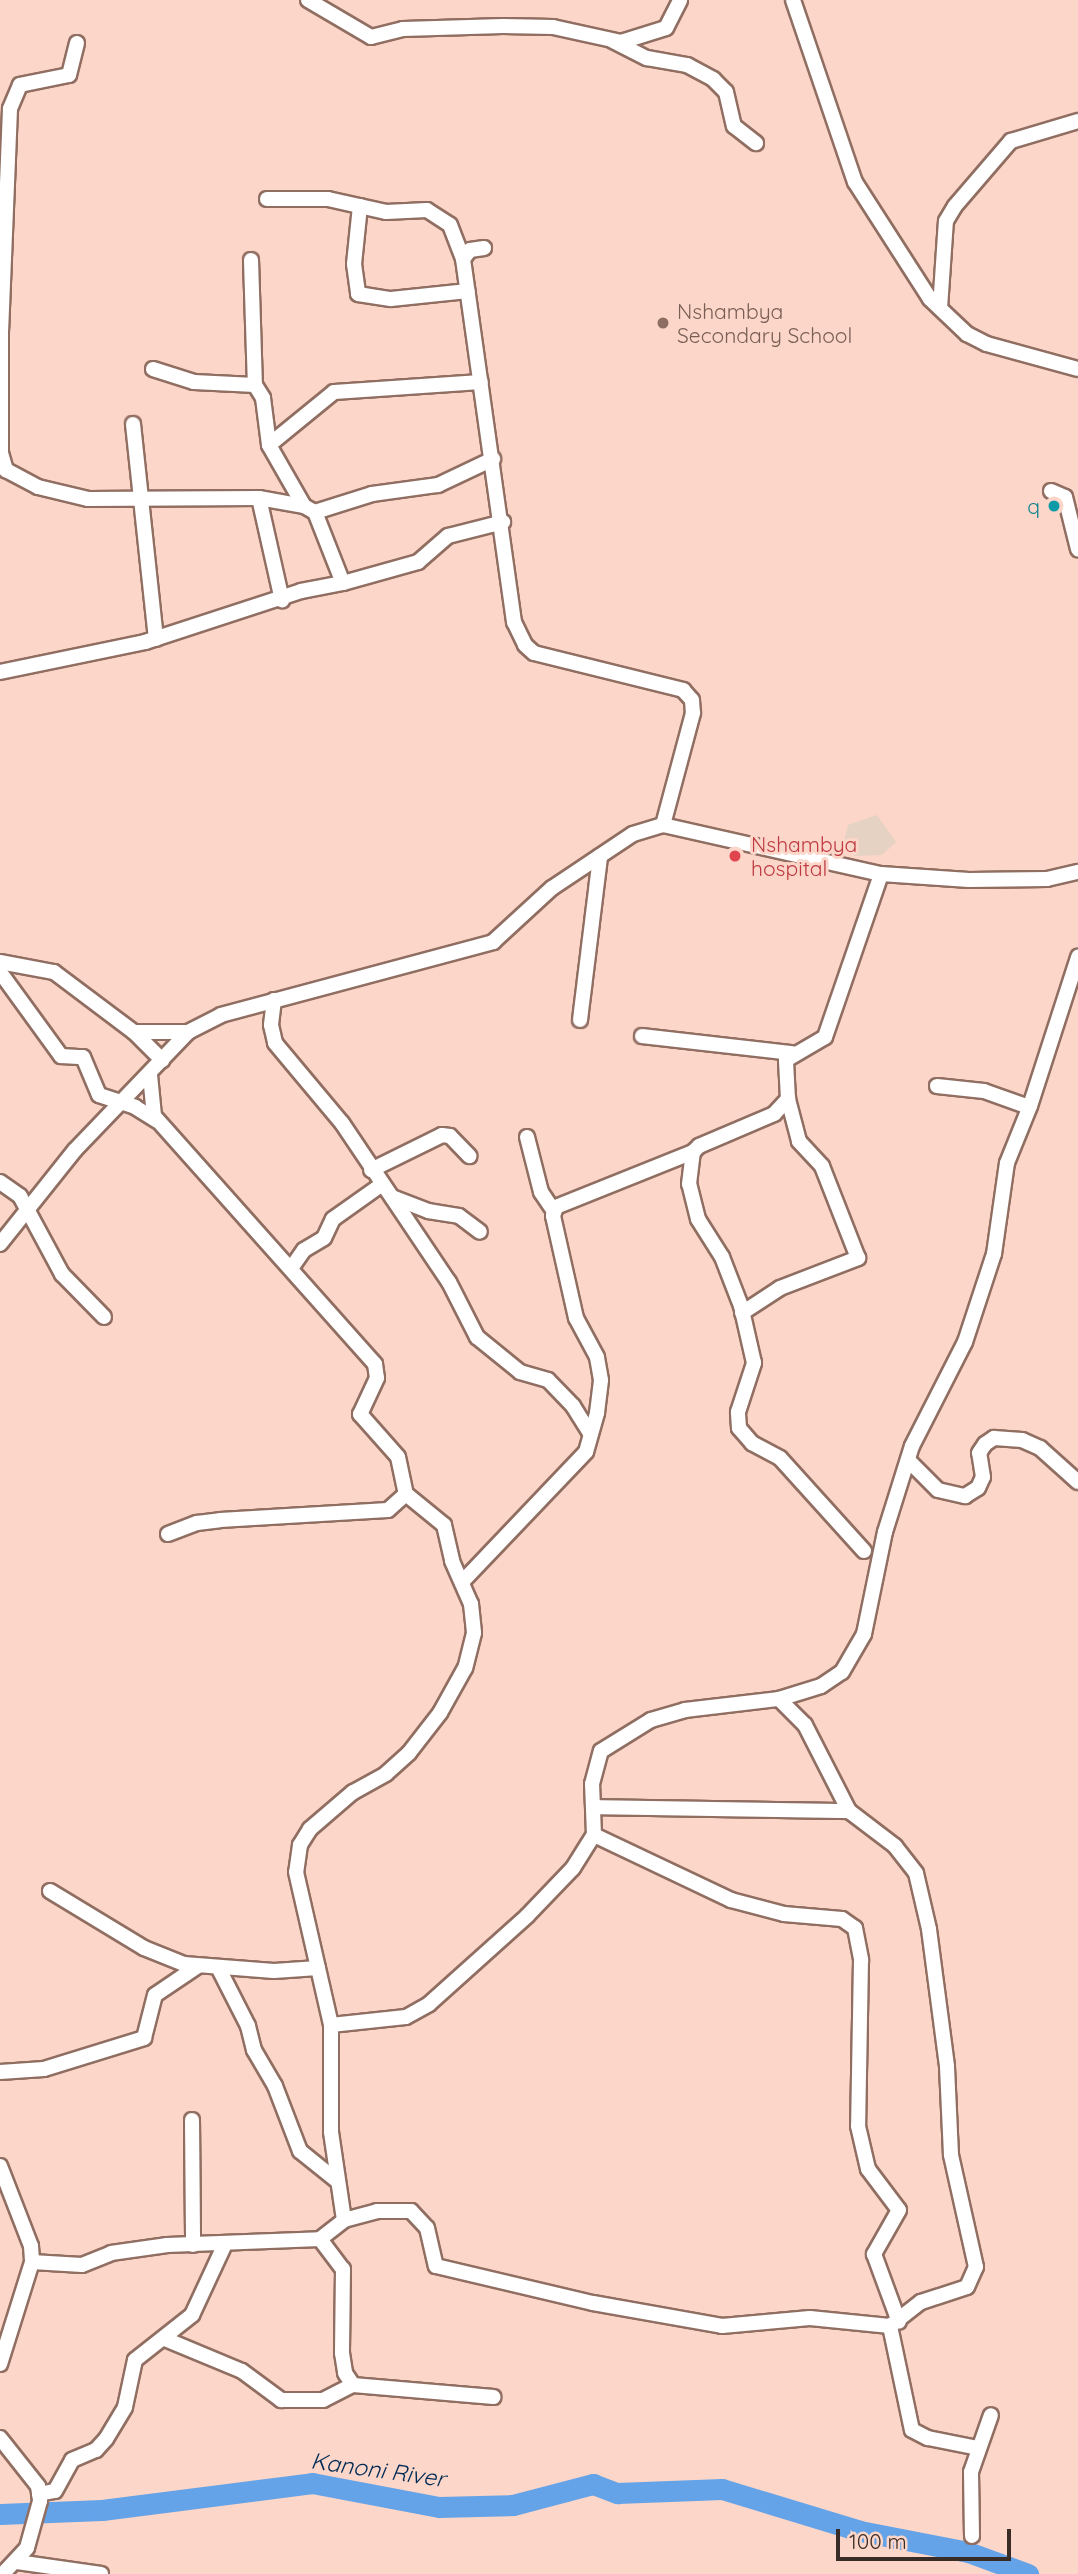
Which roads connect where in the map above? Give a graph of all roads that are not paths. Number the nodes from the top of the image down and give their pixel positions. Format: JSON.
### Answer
{"nodes":[{"id":1,"x":308,"y":0,"type":"edge"},
{"id":2,"x":680,"y":0,"type":"edge"},
{"id":3,"x":793,"y":0,"type":"edge"},
{"id":4,"x":612,"y":41,"type":"junction"},
{"id":5,"x":78,"y":43,"type":"dead end"},
{"id":6,"x":1078,"y":121,"type":"edge"},
{"id":7,"x":756,"y":143,"type":"dead end"},
{"id":8,"x":267,"y":199,"type":"dead end"},
{"id":9,"x":360,"y":206,"type":"junction"},
{"id":10,"x":484,"y":248,"type":"dead end"},
{"id":11,"x":463,"y":259,"type":"junction"},
{"id":12,"x":251,"y":260,"type":"dead end"},
{"id":13,"x":468,"y":291,"type":"junction"},
{"id":14,"x":940,"y":308,"type":"junction"},
{"id":15,"x":153,"y":369,"type":"dead end"},
{"id":16,"x":1078,"y":369,"type":"edge"},
{"id":17,"x":481,"y":382,"type":"junction"},
{"id":18,"x":255,"y":386,"type":"junction"},
{"id":19,"x":133,"y":424,"type":"dead end"},
{"id":20,"x":269,"y":445,"type":"junction"},
{"id":21,"x":0,"y":453,"type":"edge"},
{"id":22,"x":493,"y":459,"type":"junction"},
{"id":23,"x":1051,"y":491,"type":"dead end"},
{"id":24,"x":258,"y":498,"type":"junction"},
{"id":25,"x":141,"y":499,"type":"junction"},
{"id":26,"x":309,"y":509,"type":"junction"},
{"id":27,"x":503,"y":522,"type":"junction"},
{"id":28,"x":1078,"y":549,"type":"edge"},
{"id":29,"x":343,"y":583,"type":"junction"},
{"id":30,"x":282,"y":600,"type":"junction"},
{"id":31,"x":156,"y":639,"type":"junction"},
{"id":32,"x":0,"y":672,"type":"edge"},
{"id":33,"x":663,"y":825,"type":"junction"},
{"id":34,"x":600,"y":856,"type":"junction"},
{"id":35,"x":1078,"y":872,"type":"edge"},
{"id":36,"x":881,"y":874,"type":"junction"},
{"id":37,"x":1078,"y":957,"type":"edge"},
{"id":38,"x":0,"y":962,"type":"edge"},
{"id":39,"x":0,"y":972,"type":"edge"},
{"id":40,"x":274,"y":1000,"type":"junction"},
{"id":41,"x":580,"y":1020,"type":"dead end"},
{"id":42,"x":134,"y":1032,"type":"junction"},
{"id":43,"x":188,"y":1032,"type":"junction"},
{"id":44,"x":642,"y":1036,"type":"dead end"},
{"id":45,"x":792,"y":1053,"type":"junction"},
{"id":46,"x":162,"y":1060,"type":"junction"},
{"id":47,"x":150,"y":1075,"type":"junction"},
{"id":48,"x":937,"y":1086,"type":"dead end"},
{"id":49,"x":788,"y":1099,"type":"junction"},
{"id":50,"x":120,"y":1101,"type":"junction"},
{"id":51,"x":1029,"y":1107,"type":"junction"},
{"id":52,"x":160,"y":1123,"type":"junction"},
{"id":53,"x":527,"y":1137,"type":"dead end"},
{"id":54,"x":693,"y":1153,"type":"junction"},
{"id":55,"x":469,"y":1156,"type":"dead end"},
{"id":56,"x":371,"y":1170,"type":"junction"},
{"id":57,"x":0,"y":1182,"type":"edge"},
{"id":58,"x":381,"y":1185,"type":"junction"},
{"id":59,"x":391,"y":1197,"type":"junction"},
{"id":60,"x":26,"y":1211,"type":"junction"},
{"id":61,"x":554,"y":1211,"type":"junction"},
{"id":62,"x":480,"y":1232,"type":"dead end"},
{"id":63,"x":0,"y":1244,"type":"edge"},
{"id":64,"x":292,"y":1267,"type":"junction"},
{"id":65,"x":742,"y":1313,"type":"junction"},
{"id":66,"x":104,"y":1317,"type":"dead end"},
{"id":67,"x":590,"y":1433,"type":"junction"},
{"id":68,"x":908,"y":1461,"type":"junction"},
{"id":69,"x":1078,"y":1482,"type":"edge"},
{"id":70,"x":406,"y":1494,"type":"junction"},
{"id":71,"x":168,"y":1534,"type":"dead end"},
{"id":72,"x":864,"y":1551,"type":"dead end"},
{"id":73,"x":463,"y":1581,"type":"junction"},
{"id":74,"x":779,"y":1699,"type":"junction"},
{"id":75,"x":593,"y":1807,"type":"junction"},
{"id":76,"x":849,"y":1811,"type":"junction"},
{"id":77,"x":594,"y":1835,"type":"junction"},
{"id":78,"x":50,"y":1891,"type":"dead end"},
{"id":79,"x":198,"y":1966,"type":"junction"},
{"id":80,"x":318,"y":1968,"type":"junction"},
{"id":81,"x":219,"y":1969,"type":"junction"},
{"id":82,"x":331,"y":2025,"type":"junction"},
{"id":83,"x":0,"y":2073,"type":"edge"},
{"id":84,"x":192,"y":2120,"type":"dead end"},
{"id":85,"x":0,"y":2166,"type":"edge"},
{"id":86,"x":336,"y":2180,"type":"junction"},
{"id":87,"x":344,"y":2220,"type":"junction"},
{"id":88,"x":320,"y":2239,"type":"junction"},
{"id":89,"x":225,"y":2244,"type":"junction"},
{"id":90,"x":193,"y":2245,"type":"junction"},
{"id":91,"x":32,"y":2262,"type":"junction"},
{"id":92,"x":894,"y":2324,"type":"junction"},
{"id":93,"x":166,"y":2339,"type":"junction"},
{"id":94,"x":0,"y":2364,"type":"edge"},
{"id":95,"x":353,"y":2385,"type":"junction"},
{"id":96,"x":493,"y":2397,"type":"dead end"},
{"id":97,"x":991,"y":2415,"type":"dead end"},
{"id":98,"x":0,"y":2438,"type":"edge"},
{"id":99,"x":978,"y":2448,"type":"junction"},
{"id":100,"x":39,"y":2494,"type":"junction"},
{"id":101,"x":972,"y":2536,"type":"dead end"},
{"id":102,"x":17,"y":2561,"type":"junction"},
{"id":103,"x":3,"y":2574,"type":"edge"},
{"id":104,"x":101,"y":2574,"type":"edge"}],
"edges":[{"from":1,"to":4,"type":"street"},
{"from":2,"to":4,"type":"street"},
{"from":3,"to":14,"type":"street"},
{"from":4,"to":7,"type":"street"},
{"from":5,"to":21,"type":"street"},
{"from":6,"to":14,"type":"street"},
{"from":8,"to":9,"type":"street"},
{"from":9,"to":11,"type":"street"},
{"from":9,"to":13,"type":"street"},
{"from":10,"to":11,"type":"street"},
{"from":11,"to":13,"type":"street"},
{"from":12,"to":18,"type":"street"},
{"from":13,"to":17,"type":"street"},
{"from":14,"to":16,"type":"street"},
{"from":15,"to":18,"type":"street"},
{"from":17,"to":20,"type":"street"},
{"from":17,"to":22,"type":"street"},
{"from":18,"to":20,"type":"street"},
{"from":19,"to":25,"type":"street"},
{"from":20,"to":26,"type":"street"},
{"from":21,"to":25,"type":"street"},
{"from":22,"to":26,"type":"street"},
{"from":22,"to":27,"type":"street"},
{"from":23,"to":28,"type":"street"},
{"from":24,"to":25,"type":"street"},
{"from":24,"to":26,"type":"street"},
{"from":24,"to":30,"type":"street"},
{"from":25,"to":31,"type":"street"},
{"from":26,"to":29,"type":"street"},
{"from":27,"to":29,"type":"street"},
{"from":27,"to":33,"type":"street"},
{"from":29,"to":30,"type":"street"},
{"from":30,"to":31,"type":"street"},
{"from":31,"to":32,"type":"street"},
{"from":33,"to":34,"type":"street"},
{"from":33,"to":36,"type":"street"},
{"from":34,"to":40,"type":"street"},
{"from":34,"to":41,"type":"street"},
{"from":35,"to":36,"type":"street"},
{"from":36,"to":45,"type":"street"},
{"from":37,"to":51,"type":"street"},
{"from":38,"to":42,"type":"street"},
{"from":39,"to":50,"type":"street"},
{"from":40,"to":43,"type":"street"},
{"from":40,"to":56,"type":"street"},
{"from":42,"to":43,"type":"street"},
{"from":42,"to":46,"type":"street"},
{"from":43,"to":46,"type":"street"},
{"from":44,"to":45,"type":"street"},
{"from":45,"to":49,"type":"street"},
{"from":46,"to":47,"type":"street"},
{"from":47,"to":50,"type":"street"},
{"from":47,"to":52,"type":"street"},
{"from":48,"to":51,"type":"street"},
{"from":49,"to":54,"type":"street"},
{"from":49,"to":65,"type":"street"},
{"from":50,"to":52,"type":"street"},
{"from":50,"to":60,"type":"street"},
{"from":51,"to":68,"type":"street"},
{"from":52,"to":64,"type":"street"},
{"from":53,"to":61,"type":"street"},
{"from":54,"to":61,"type":"street"},
{"from":54,"to":65,"type":"street"},
{"from":55,"to":56,"type":"street"},
{"from":56,"to":58,"type":"street"},
{"from":57,"to":60,"type":"street"},
{"from":58,"to":59,"type":"street"},
{"from":58,"to":64,"type":"street"},
{"from":59,"to":62,"type":"street"},
{"from":59,"to":67,"type":"street"},
{"from":60,"to":63,"type":"street"},
{"from":60,"to":66,"type":"street"},
{"from":61,"to":67,"type":"street"},
{"from":64,"to":70,"type":"street"},
{"from":65,"to":72,"type":"street"},
{"from":67,"to":73,"type":"street"},
{"from":68,"to":69,"type":"street"},
{"from":68,"to":74,"type":"street"},
{"from":70,"to":71,"type":"street"},
{"from":70,"to":73,"type":"street"},
{"from":73,"to":80,"type":"street"},
{"from":74,"to":75,"type":"street"},
{"from":74,"to":76,"type":"street"},
{"from":75,"to":76,"type":"street"},
{"from":75,"to":77,"type":"street"},
{"from":76,"to":92,"type":"street"},
{"from":77,"to":82,"type":"street"},
{"from":77,"to":92,"type":"street"},
{"from":78,"to":79,"type":"street"},
{"from":79,"to":81,"type":"street"},
{"from":79,"to":83,"type":"street"},
{"from":80,"to":81,"type":"street"},
{"from":80,"to":82,"type":"street"},
{"from":81,"to":86,"type":"street"},
{"from":82,"to":86,"type":"street"},
{"from":84,"to":90,"type":"street"},
{"from":85,"to":91,"type":"street"},
{"from":86,"to":87,"type":"street"},
{"from":87,"to":88,"type":"street"},
{"from":87,"to":92,"type":"street"},
{"from":88,"to":89,"type":"street"},
{"from":88,"to":95,"type":"street"},
{"from":89,"to":90,"type":"street"},
{"from":89,"to":93,"type":"street"},
{"from":90,"to":91,"type":"street"},
{"from":91,"to":94,"type":"street"},
{"from":92,"to":99,"type":"street"},
{"from":93,"to":95,"type":"street"},
{"from":93,"to":100,"type":"street"},
{"from":95,"to":96,"type":"street"},
{"from":97,"to":99,"type":"street"},
{"from":98,"to":100,"type":"street"},
{"from":99,"to":101,"type":"street"},
{"from":100,"to":102,"type":"street"},
{"from":102,"to":103,"type":"street"},
{"from":102,"to":104,"type":"street"}]}
